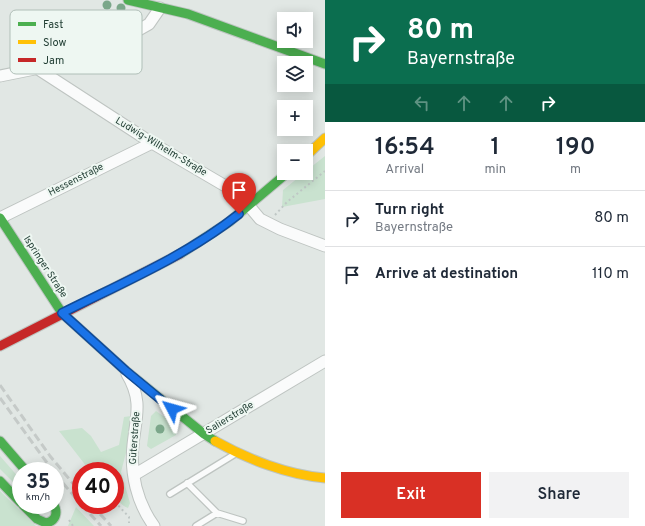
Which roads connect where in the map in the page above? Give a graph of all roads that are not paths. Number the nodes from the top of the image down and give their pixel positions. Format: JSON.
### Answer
{"nodes":[{"id":1,"x":128,"y":0,"type":"edge"},
{"id":2,"x":160,"y":8,"type":"junction"},
{"id":3,"x":142,"y":28,"type":"edge"},
{"id":4,"x":325,"y":64,"type":"edge"},
{"id":5,"x":11,"y":74,"type":"edge"},
{"id":6,"x":46,"y":74,"type":"edge"},
{"id":7,"x":0,"y":76,"type":"edge"},
{"id":8,"x":325,"y":138,"type":"edge"},
{"id":9,"x":152,"y":142,"type":"junction"},
{"id":10,"x":313,"y":149,"type":"edge"},
{"id":11,"x":279,"y":180,"type":"edge"},
{"id":12,"x":249,"y":206,"type":"junction"},
{"id":13,"x":0,"y":218,"type":"edge"},
{"id":14,"x":325,"y":246,"type":"edge"},
{"id":15,"x":62,"y":313,"type":"junction"},
{"id":16,"x":0,"y":346,"type":"edge"},
{"id":17,"x":325,"y":361,"type":"edge"},
{"id":18,"x":126,"y":371,"type":"junction"},
{"id":19,"x":204,"y":434,"type":"junction"},
{"id":20,"x":0,"y":441,"type":"edge"},
{"id":21,"x":237,"y":452,"type":"junction"},
{"id":22,"x":18,"y":462,"type":"edge"},
{"id":23,"x":134,"y":475,"type":"junction"},
{"id":24,"x":325,"y":478,"type":"edge"},
{"id":25,"x":0,"y":480,"type":"edge"},
{"id":26,"x":187,"y":483,"type":"junction"},
{"id":27,"x":12,"y":493,"type":"edge"},
{"id":28,"x":170,"y":494,"type":"dead end"},
{"id":29,"x":217,"y":512,"type":"junction"},
{"id":30,"x":32,"y":514,"type":"edge"},
{"id":31,"x":56,"y":514,"type":"edge"},
{"id":32,"x":243,"y":521,"type":"dead end"},
{"id":33,"x":154,"y":526,"type":"edge"},
{"id":34,"x":196,"y":526,"type":"edge"}],
"edges":[{"from":1,"to":2,"type":"street"},
{"from":2,"to":3,"type":"street"},
{"from":2,"to":4,"type":"street"},
{"from":5,"to":7,"type":"street"},
{"from":6,"to":9,"type":"street","name":"Ludwig-Wilhelm-Straße"},
{"from":8,"to":10,"type":"street"},
{"from":9,"to":12,"type":"street","name":"Ludwig-Wilhelm-Straße"},
{"from":9,"to":13,"type":"street","name":"Hessenstraße"},
{"from":11,"to":12,"type":"street"},
{"from":12,"to":14,"type":"street","name":"Ludwig-Wilhelm-Straße"},
{"from":12,"to":15,"type":"street"},
{"from":13,"to":15,"type":"street","name":"Ispringer Straße"},
{"from":15,"to":16,"type":"street"},
{"from":15,"to":18,"type":"street","name":"Ispringer Straße"},
{"from":17,"to":19,"type":"street","name":"Salierstraße"},
{"from":18,"to":19,"type":"street","name":"Ispringer Straße"},
{"from":18,"to":23,"type":"street","name":"Güterstraße"},
{"from":19,"to":21,"type":"street","name":"Ispringer Straße"},
{"from":19,"to":23,"type":"street","name":"Salierstraße"},
{"from":20,"to":22,"type":"street"},
{"from":21,"to":24,"type":"street","name":"Ispringer Straße"},
{"from":21,"to":26,"type":"lane"},
{"from":23,"to":33,"type":"street","name":"Güterstraße"},
{"from":25,"to":27,"type":"street"},
{"from":26,"to":28,"type":"lane"},
{"from":26,"to":29,"type":"lane"},
{"from":29,"to":32,"type":"lane"},
{"from":29,"to":34,"type":"lane"},
{"from":30,"to":31,"type":"street"}]}
